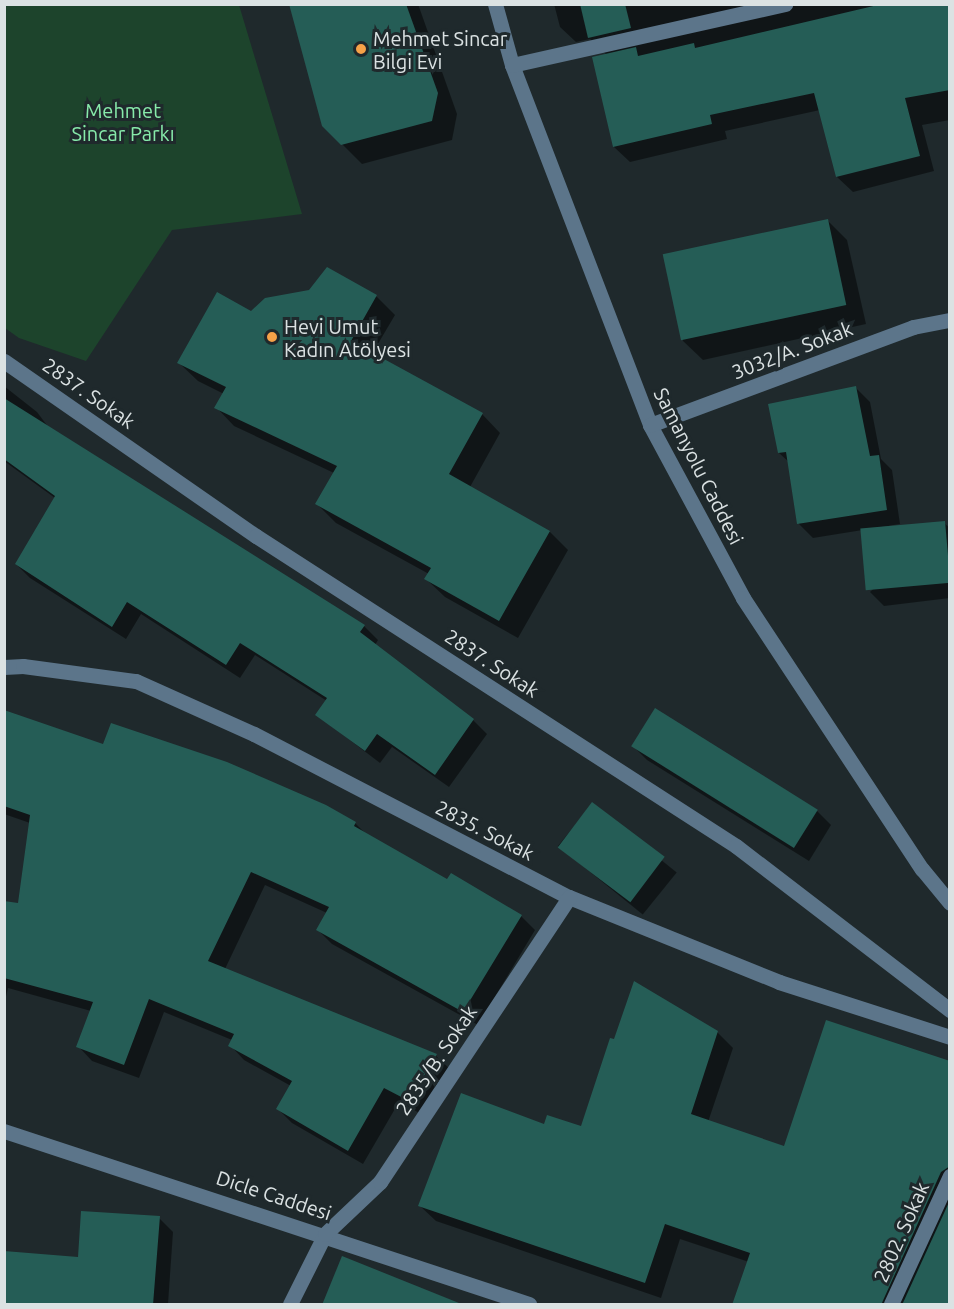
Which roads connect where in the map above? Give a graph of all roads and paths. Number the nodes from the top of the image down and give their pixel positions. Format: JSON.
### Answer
{"nodes":[{"id":1,"x":495,"y":4,"type":"edge"},
{"id":2,"x":784,"y":4,"type":"edge"},
{"id":3,"x":512,"y":65,"type":"junction"},
{"id":4,"x":950,"y":320,"type":"edge"},
{"id":5,"x":4,"y":361,"type":"edge"},
{"id":6,"x":650,"y":426,"type":"junction"},
{"id":7,"x":4,"y":667,"type":"edge"},
{"id":8,"x":569,"y":897,"type":"junction"},
{"id":9,"x":950,"y":903,"type":"edge"},
{"id":10,"x":950,"y":1010,"type":"edge"},
{"id":11,"x":950,"y":1037,"type":"edge"},
{"id":12,"x":4,"y":1131,"type":"edge"},
{"id":13,"x":950,"y":1176,"type":"edge"},
{"id":14,"x":325,"y":1234,"type":"junction"},
{"id":15,"x":290,"y":1305,"type":"edge"},
{"id":16,"x":529,"y":1305,"type":"edge"},
{"id":17,"x":891,"y":1305,"type":"edge"}],
"edges":[{"from":1,"to":3,"type":"street","name":"Samanyolu Caddesi"},
{"from":2,"to":3,"type":"street"},
{"from":3,"to":6,"type":"street","name":"Samanyolu Caddesi"},
{"from":4,"to":6,"type":"street","name":"3032/A. Sokak"},
{"from":5,"to":10,"type":"street","name":"2837. Sokak"},
{"from":6,"to":9,"type":"street","name":"Samanyolu Caddesi"},
{"from":7,"to":8,"type":"street","name":"2835. Sokak"},
{"from":8,"to":11,"type":"street","name":"2835. Sokak"},
{"from":8,"to":14,"type":"street","name":"2835/B. Sokak"},
{"from":12,"to":14,"type":"street","name":"Dicle Caddesi"},
{"from":13,"to":17,"type":"street","name":"2802. Sokak"},
{"from":14,"to":15,"type":"street"},
{"from":14,"to":16,"type":"street","name":"Dicle Caddesi"}]}
